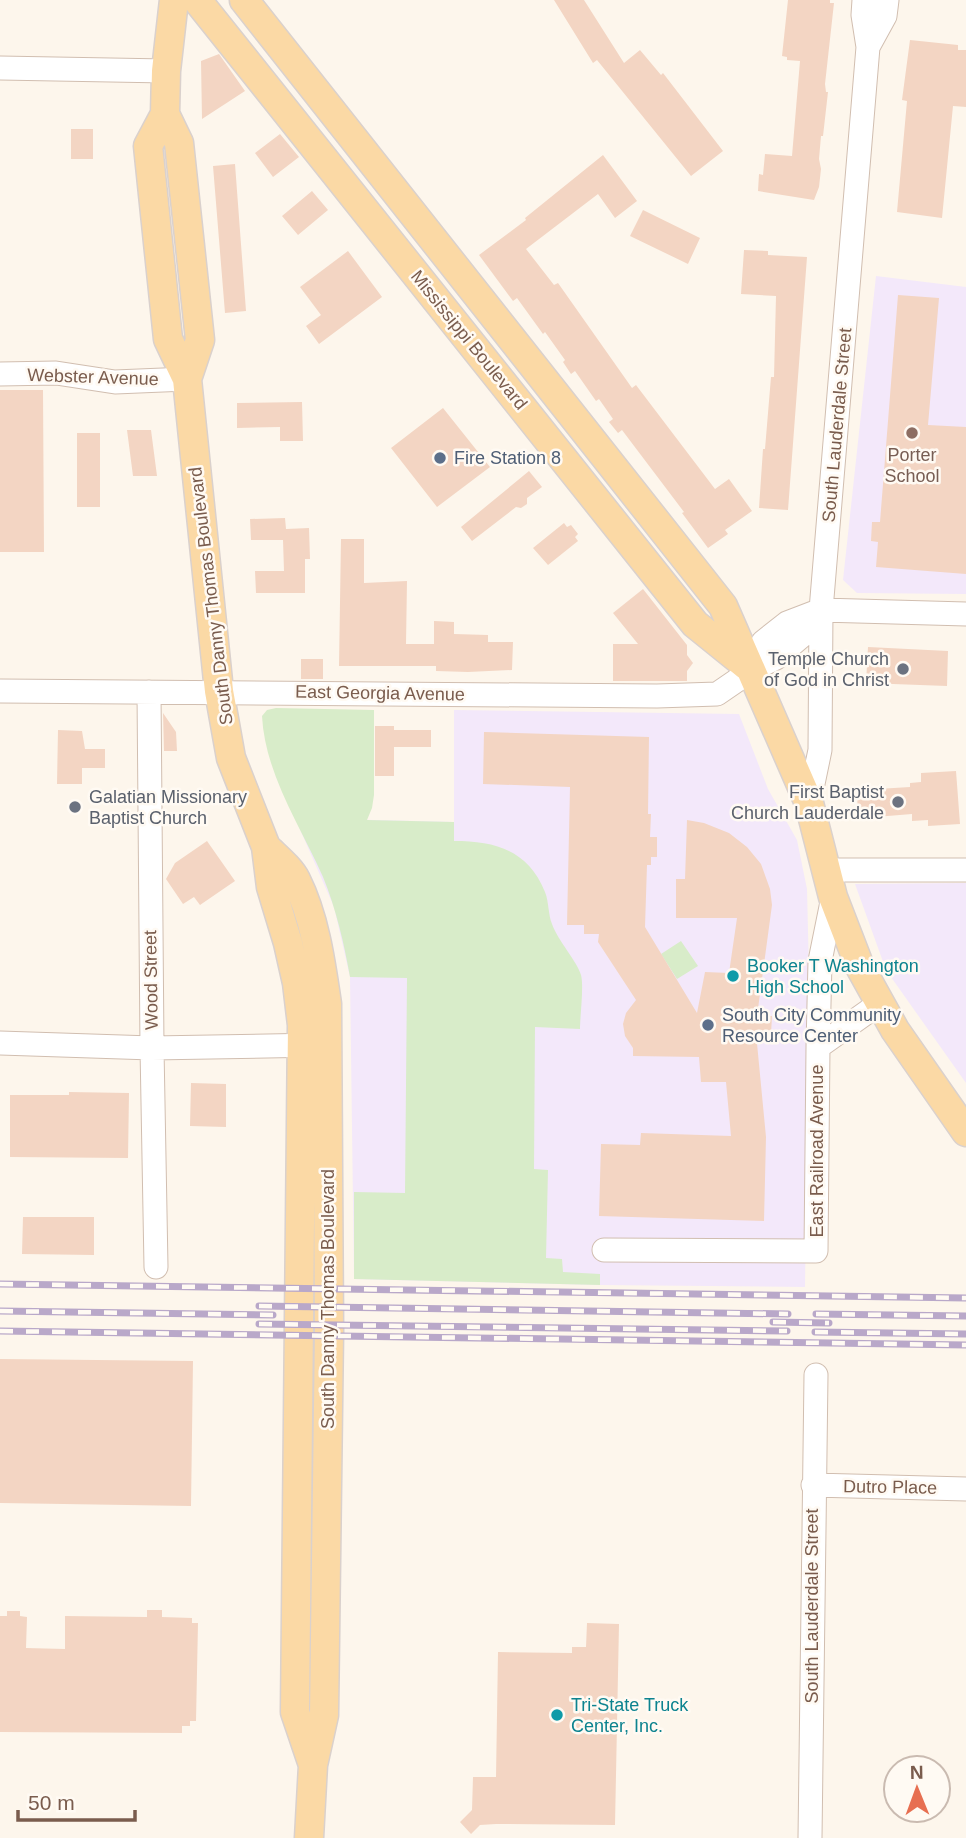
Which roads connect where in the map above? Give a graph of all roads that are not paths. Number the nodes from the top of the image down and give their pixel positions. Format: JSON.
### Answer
{"nodes":[{"id":1,"x":174,"y":0,"type":"edge"},
{"id":2,"x":197,"y":0,"type":"edge"},
{"id":3,"x":244,"y":0,"type":"edge"},
{"id":4,"x":864,"y":0,"type":"edge"},
{"id":5,"x":887,"y":0,"type":"edge"},
{"id":6,"x":869,"y":47,"type":"junction"},
{"id":7,"x":0,"y":68,"type":"edge"},
{"id":8,"x":166,"y":71,"type":"junction"},
{"id":9,"x":351,"y":136,"type":"junction"},
{"id":10,"x":324,"y":159,"type":"junction"},
{"id":11,"x":535,"y":369,"type":"junction"},
{"id":12,"x":0,"y":374,"type":"edge"},
{"id":13,"x":187,"y":379,"type":"junction"},
{"id":14,"x":508,"y":390,"type":"junction"},
{"id":15,"x":821,"y":610,"type":"junction"},
{"id":16,"x":966,"y":614,"type":"edge"},
{"id":17,"x":752,"y":670,"type":"junction"},
{"id":18,"x":0,"y":691,"type":"edge"},
{"id":19,"x":219,"y":691,"type":"junction"},
{"id":20,"x":149,"y":692,"type":"junction"},
{"id":21,"x":809,"y":803,"type":"junction"},
{"id":22,"x":966,"y":870,"type":"edge"},
{"id":23,"x":829,"y":883,"type":"junction"},
{"id":24,"x":880,"y":1003,"type":"junction"},
{"id":25,"x":0,"y":1043,"type":"edge"},
{"id":26,"x":316,"y":1045,"type":"junction"},
{"id":27,"x":818,"y":1047,"type":"junction"},
{"id":28,"x":152,"y":1048,"type":"junction"},
{"id":29,"x":964,"y":1124,"type":"edge"},
{"id":30,"x":604,"y":1250,"type":"dead end"},
{"id":31,"x":156,"y":1267,"type":"dead end"},
{"id":32,"x":816,"y":1375,"type":"dead end"},
{"id":33,"x":813,"y":1485,"type":"junction"},
{"id":34,"x":966,"y":1489,"type":"edge"},
{"id":35,"x":311,"y":1807,"type":"junction"},
{"id":36,"x":291,"y":1838,"type":"edge"},
{"id":37,"x":309,"y":1838,"type":"edge"},
{"id":38,"x":810,"y":1838,"type":"edge"}],
"edges":[{"from":1,"to":8,"type":"main road","name":"South Danny Thomas Boulevard"},
{"from":2,"to":10,"type":"main road","name":"Mississippi Boulevard"},
{"from":3,"to":9,"type":"main road","name":"Mississippi Boulevard"},
{"from":4,"to":6,"type":"street","name":"South Lauderdale Street"},
{"from":5,"to":6,"type":"street","name":"South Lauderdale Street"},
{"from":6,"to":15,"type":"street","name":"South Lauderdale Street"},
{"from":7,"to":8,"type":"street"},
{"from":8,"to":13,"type":"main road","name":"South Danny Thomas Boulevard"},
{"from":9,"to":10,"type":"main road"},
{"from":9,"to":11,"type":"main road","name":"Mississippi Boulevard"},
{"from":10,"to":14,"type":"main road","name":"Mississippi Boulevard"},
{"from":11,"to":14,"type":"main road"},
{"from":11,"to":17,"type":"main road","name":"Mississippi Boulevard"},
{"from":12,"to":13,"type":"street","name":"Webster Avenue"},
{"from":13,"to":19,"type":"main road","name":"South Danny Thomas Boulevard"},
{"from":14,"to":17,"type":"main road","name":"Mississippi Boulevard"},
{"from":15,"to":16,"type":"street","name":"East Georgia Avenue"},
{"from":15,"to":17,"type":"street","name":"East Georgia Avenue"},
{"from":15,"to":21,"type":"street","name":"South Lauderdale Street"},
{"from":17,"to":19,"type":"street","name":"East Georgia Avenue"},
{"from":17,"to":21,"type":"main road","name":"Mississippi Boulevard"},
{"from":18,"to":20,"type":"street","name":"East Georgia Avenue"},
{"from":19,"to":20,"type":"street","name":"East Georgia Avenue"},
{"from":19,"to":26,"type":"main road","name":"South Danny Thomas Boulevard"},
{"from":20,"to":28,"type":"street","name":"Wood Street"},
{"from":21,"to":23,"type":"main road","name":"Mississippi Boulevard"},
{"from":22,"to":23,"type":"street"},
{"from":23,"to":24,"type":"main road","name":"Mississippi Boulevard"},
{"from":23,"to":27,"type":"street","name":"East Railroad Avenue"},
{"from":24,"to":27,"type":"street","name":"East Railroad Avenue"},
{"from":24,"to":29,"type":"main road","name":"Mississippi Boulevard"},
{"from":25,"to":28,"type":"street"},
{"from":26,"to":28,"type":"street"},
{"from":26,"to":35,"type":"main road","name":"South Danny Thomas Boulevard"},
{"from":27,"to":30,"type":"street","name":"East Railroad Avenue"},
{"from":28,"to":31,"type":"street","name":"Wood Street"},
{"from":32,"to":33,"type":"street","name":"South Lauderdale Street"},
{"from":33,"to":34,"type":"street","name":"Dutro Place"},
{"from":33,"to":38,"type":"street","name":"South Lauderdale Street"},
{"from":35,"to":36,"type":"main road"},
{"from":35,"to":37,"type":"main road","name":"South Danny Thomas Boulevard"}]}
